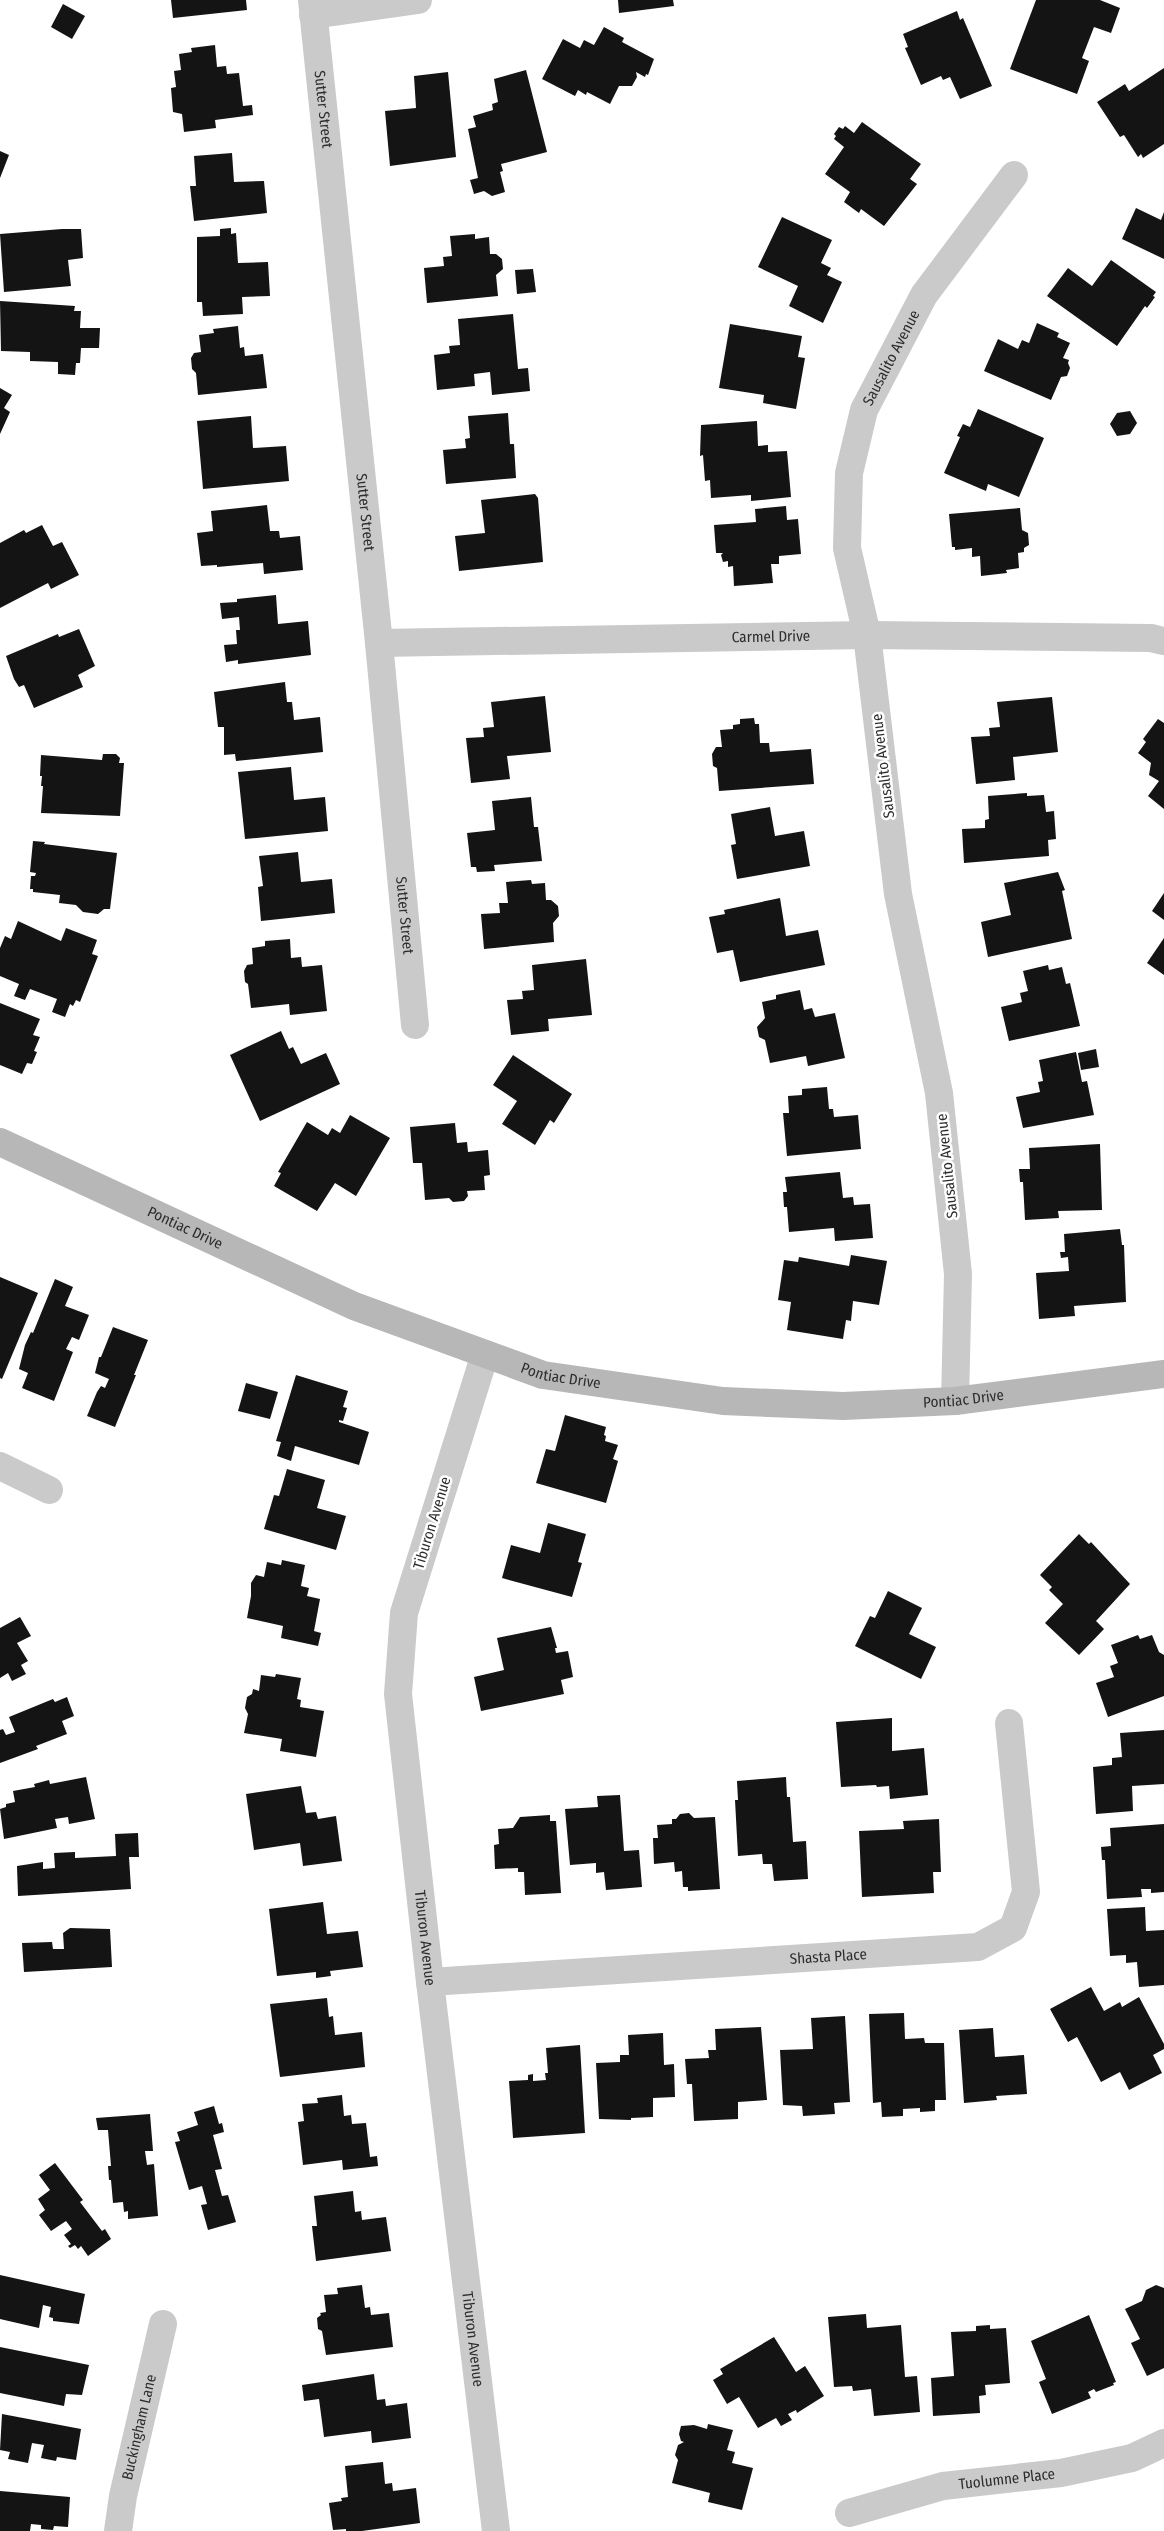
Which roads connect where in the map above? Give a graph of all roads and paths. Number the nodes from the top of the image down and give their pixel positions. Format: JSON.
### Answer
{"nodes":[{"id":1,"x":418,"y":0,"type":"edge"},
{"id":2,"x":312,"y":8,"type":"edge"},
{"id":3,"x":1014,"y":175,"type":"dead end"},
{"id":4,"x":867,"y":635,"type":"junction"},
{"id":5,"x":1164,"y":641,"type":"edge"},
{"id":6,"x":379,"y":643,"type":"junction"},
{"id":7,"x":415,"y":1025,"type":"dead end"},
{"id":8,"x":0,"y":1142,"type":"edge"},
{"id":9,"x":485,"y":1354,"type":"junction"},
{"id":10,"x":1164,"y":1374,"type":"edge"},
{"id":11,"x":955,"y":1401,"type":"junction"},
{"id":12,"x":0,"y":1466,"type":"edge"},
{"id":13,"x":49,"y":1490,"type":"dead end"},
{"id":14,"x":1009,"y":1723,"type":"dead end"},
{"id":15,"x":430,"y":1982,"type":"junction"},
{"id":16,"x":163,"y":2324,"type":"dead end"},
{"id":17,"x":1164,"y":2442,"type":"edge"},
{"id":18,"x":849,"y":2513,"type":"dead end"},
{"id":19,"x":118,"y":2531,"type":"edge"},
{"id":20,"x":496,"y":2531,"type":"edge"}],
"edges":[{"from":1,"to":2,"type":"street"},
{"from":2,"to":6,"type":"street","name":"Sutter Street"},
{"from":3,"to":4,"type":"street","name":"Sausalito Avenue"},
{"from":4,"to":5,"type":"street","name":"Carmel Drive"},
{"from":4,"to":6,"type":"street","name":"Carmel Drive"},
{"from":4,"to":11,"type":"street","name":"Sausalito Avenue"},
{"from":6,"to":7,"type":"street","name":"Sutter Street"},
{"from":8,"to":9,"type":"main road","name":"Pontiac Drive"},
{"from":9,"to":11,"type":"main road","name":"Pontiac Drive"},
{"from":9,"to":15,"type":"street","name":"Tiburon Avenue"},
{"from":10,"to":11,"type":"main road","name":"Pontiac Drive"},
{"from":12,"to":13,"type":"street"},
{"from":14,"to":15,"type":"street","name":"Shasta Place"},
{"from":15,"to":20,"type":"street","name":"Tiburon Avenue"},
{"from":16,"to":19,"type":"street","name":"Buckingham Lane"},
{"from":17,"to":18,"type":"street","name":"Tuolumne Place"}]}
